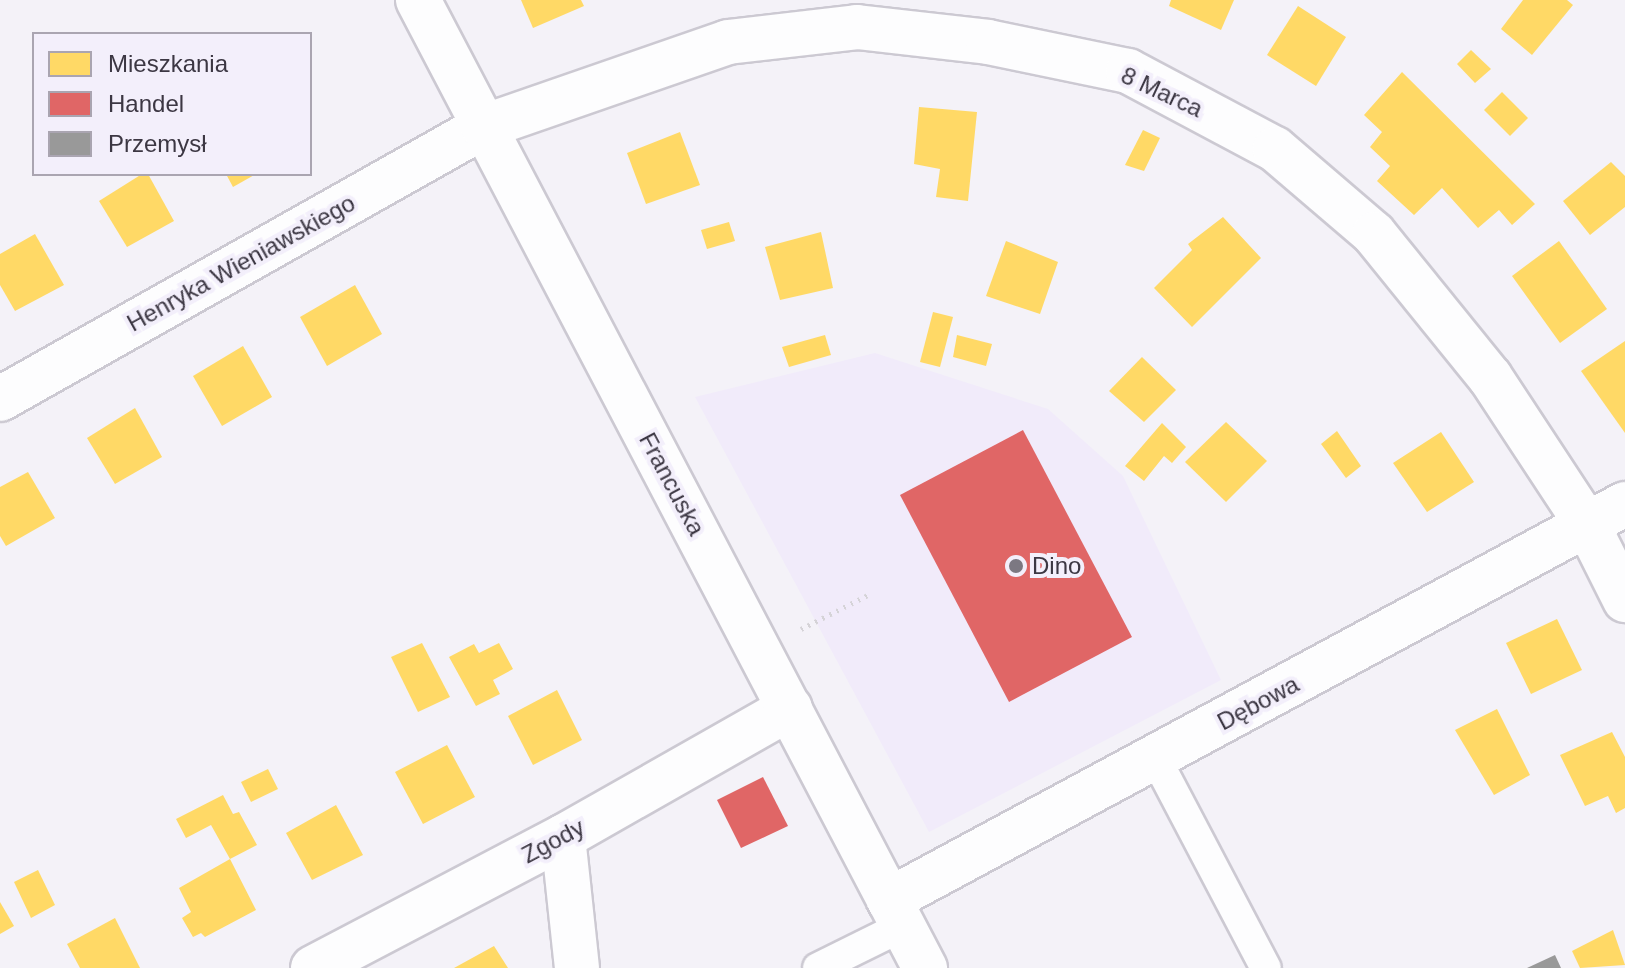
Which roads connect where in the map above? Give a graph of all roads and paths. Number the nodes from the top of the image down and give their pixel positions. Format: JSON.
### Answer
{"nodes":[{"id":1,"x":418,"y":0,"type":"edge"},
{"id":2,"x":483,"y":127,"type":"junction"},
{"id":3,"x":0,"y":399,"type":"edge"},
{"id":4,"x":1625,"y":504,"type":"edge"},
{"id":5,"x":1588,"y":526,"type":"junction"},
{"id":6,"x":868,"y":595,"type":"dead end"},
{"id":7,"x":1625,"y":600,"type":"edge"},
{"id":8,"x":795,"y":632,"type":"dead end"},
{"id":9,"x":790,"y":708,"type":"junction"},
{"id":10,"x":1155,"y":757,"type":"junction"},
{"id":11,"x":563,"y":837,"type":"junction"},
{"id":12,"x":896,"y":913,"type":"junction"},
{"id":13,"x":313,"y":968,"type":"edge"},
{"id":14,"x":577,"y":968,"type":"edge"},
{"id":15,"x":818,"y":968,"type":"edge"},
{"id":16,"x":925,"y":968,"type":"edge"},
{"id":17,"x":1266,"y":968,"type":"edge"}],
"edges":[{"from":1,"to":2,"type":"street","name":"Francuska"},
{"from":2,"to":3,"type":"street","name":"Henryka Wieniawskiego"},
{"from":2,"to":5,"type":"street","name":"8 Marca"},
{"from":2,"to":9,"type":"street","name":"Francuska"},
{"from":4,"to":5,"type":"street","name":"Dębowa"},
{"from":5,"to":7,"type":"street","name":"8 Marca"},
{"from":5,"to":10,"type":"street","name":"Dębowa"},
{"from":6,"to":8,"type":"path"},
{"from":9,"to":11,"type":"street","name":"Zgody"},
{"from":9,"to":12,"type":"street","name":"Francuska"},
{"from":10,"to":12,"type":"street","name":"Dębowa"},
{"from":10,"to":17,"type":"lane"},
{"from":11,"to":13,"type":"street","name":"Zgody"},
{"from":11,"to":14,"type":"street"},
{"from":12,"to":15,"type":"lane"},
{"from":12,"to":16,"type":"street","name":"Francuska"}]}
